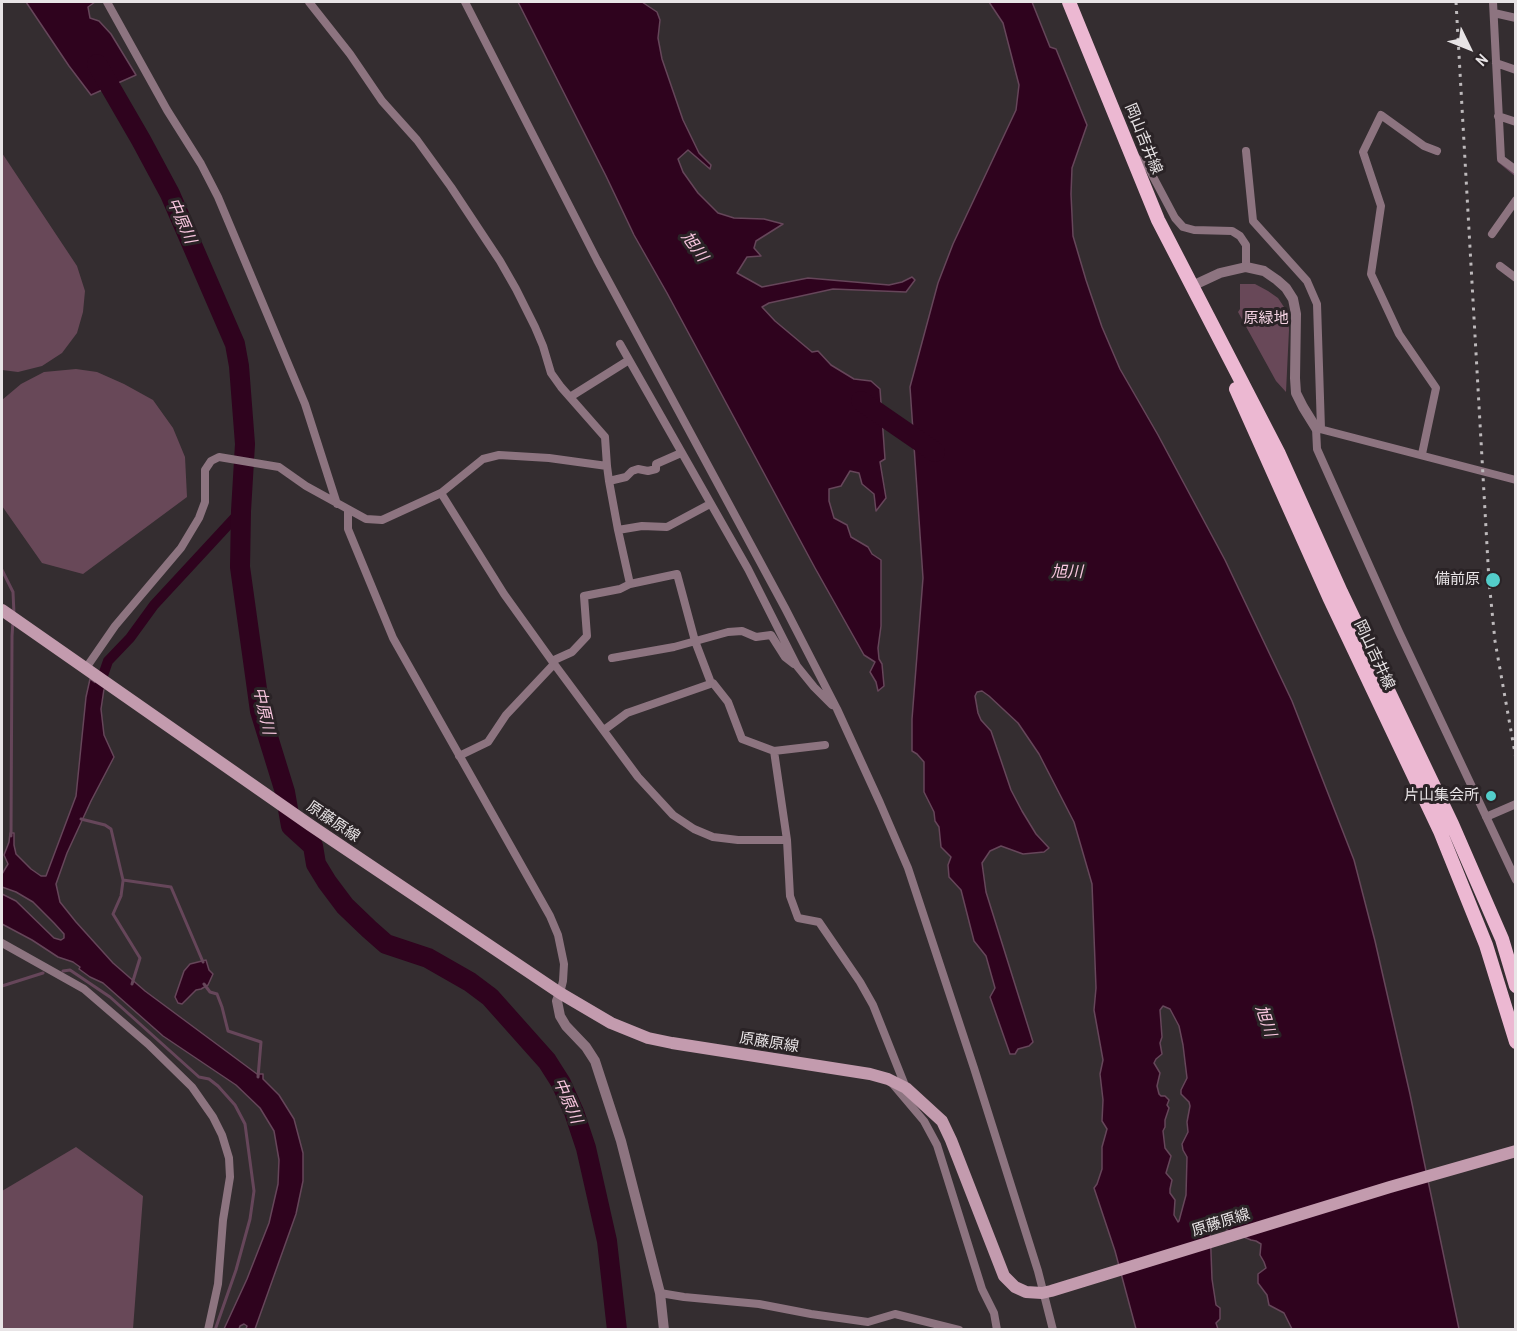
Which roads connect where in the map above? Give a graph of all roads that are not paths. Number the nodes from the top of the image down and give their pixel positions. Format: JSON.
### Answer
{"nodes":[{"id":1,"x":107,"y":2,"type":"edge"},
{"id":2,"x":309,"y":2,"type":"edge"},
{"id":3,"x":465,"y":2,"type":"edge"},
{"id":4,"x":1069,"y":2,"type":"edge"},
{"id":5,"x":1493,"y":2,"type":"edge"},
{"id":6,"x":1494,"y":13,"type":"junction"},
{"id":7,"x":1515,"y":18,"type":"edge"},
{"id":8,"x":1496,"y":63,"type":"junction"},
{"id":9,"x":1515,"y":70,"type":"edge"},
{"id":10,"x":1498,"y":116,"type":"junction"},
{"id":11,"x":1515,"y":122,"type":"edge"},
{"id":12,"x":1246,"y":151,"type":"dead end"},
{"id":13,"x":1437,"y":151,"type":"dead end"},
{"id":14,"x":1131,"y":153,"type":"junction"},
{"id":15,"x":1515,"y":170,"type":"edge"},
{"id":16,"x":1515,"y":200,"type":"edge"},
{"id":17,"x":1492,"y":234,"type":"dead end"},
{"id":18,"x":1500,"y":266,"type":"dead end"},
{"id":19,"x":1246,"y":267,"type":"junction"},
{"id":20,"x":1515,"y":278,"type":"edge"},
{"id":21,"x":1192,"y":286,"type":"junction"},
{"id":22,"x":620,"y":344,"type":"dead end"},
{"id":23,"x":629,"y":360,"type":"junction"},
{"id":24,"x":570,"y":397,"type":"junction"},
{"id":25,"x":1318,"y":428,"type":"junction"},
{"id":26,"x":681,"y":453,"type":"junction"},
{"id":27,"x":1422,"y":454,"type":"junction"},
{"id":28,"x":606,"y":466,"type":"junction"},
{"id":29,"x":1515,"y":480,"type":"edge"},
{"id":30,"x":609,"y":481,"type":"junction"},
{"id":31,"x":441,"y":493,"type":"junction"},
{"id":32,"x":337,"y":504,"type":"junction"},
{"id":33,"x":710,"y":504,"type":"junction"},
{"id":34,"x":348,"y":510,"type":"junction"},
{"id":35,"x":618,"y":530,"type":"junction"},
{"id":36,"x":630,"y":584,"type":"junction"},
{"id":37,"x":5,"y":612,"type":"edge"},
{"id":38,"x":696,"y":641,"type":"junction"},
{"id":39,"x":612,"y":658,"type":"dead end"},
{"id":40,"x":553,"y":662,"type":"junction"},
{"id":41,"x":797,"y":666,"type":"junction"},
{"id":42,"x":91,"y":671,"type":"junction"},
{"id":43,"x":711,"y":683,"type":"junction"},
{"id":44,"x":837,"y":709,"type":"junction"},
{"id":45,"x":604,"y":730,"type":"junction"},
{"id":46,"x":825,"y":745,"type":"dead end"},
{"id":47,"x":774,"y":751,"type":"junction"},
{"id":48,"x":459,"y":756,"type":"junction"},
{"id":49,"x":1515,"y":804,"type":"edge"},
{"id":50,"x":1486,"y":817,"type":"junction"},
{"id":51,"x":787,"y":840,"type":"junction"},
{"id":52,"x":1515,"y":880,"type":"edge"},
{"id":53,"x":2,"y":943,"type":"edge"},
{"id":54,"x":1515,"y":986,"type":"edge"},
{"id":55,"x":560,"y":993,"type":"junction"},
{"id":56,"x":1515,"y":1042,"type":"edge"},
{"id":57,"x":888,"y":1079,"type":"junction"},
{"id":58,"x":906,"y":1088,"type":"junction"},
{"id":59,"x":1513,"y":1152,"type":"edge"},
{"id":60,"x":1047,"y":1292,"type":"junction"},
{"id":61,"x":660,"y":1293,"type":"junction"},
{"id":62,"x":208,"y":1329,"type":"edge"},
{"id":63,"x":664,"y":1329,"type":"edge"},
{"id":64,"x":959,"y":1329,"type":"edge"},
{"id":65,"x":997,"y":1329,"type":"edge"},
{"id":66,"x":1053,"y":1329,"type":"edge"}],
"edges":[{"from":1,"to":32,"type":"street"},
{"from":2,"to":24,"type":"street"},
{"from":3,"to":44,"type":"street"},
{"from":4,"to":14,"type":"main road","name":"岡山吉井線"},
{"from":5,"to":6,"type":"street"},
{"from":6,"to":7,"type":"street"},
{"from":6,"to":8,"type":"street"},
{"from":8,"to":9,"type":"street"},
{"from":8,"to":10,"type":"street"},
{"from":10,"to":11,"type":"street"},
{"from":10,"to":15,"type":"street"},
{"from":12,"to":25,"type":"street"},
{"from":13,"to":27,"type":"street"},
{"from":14,"to":19,"type":"street"},
{"from":14,"to":21,"type":"main road","name":"岡山吉井線"},
{"from":16,"to":17,"type":"street"},
{"from":18,"to":20,"type":"street"},
{"from":19,"to":21,"type":"street"},
{"from":19,"to":25,"type":"street"},
{"from":21,"to":54,"type":"main road","name":"岡山吉井線"},
{"from":21,"to":56,"type":"main road","name":"岡山吉井線"},
{"from":22,"to":23,"type":"street"},
{"from":23,"to":24,"type":"street"},
{"from":23,"to":26,"type":"street"},
{"from":24,"to":28,"type":"street"},
{"from":25,"to":27,"type":"street"},
{"from":25,"to":50,"type":"street"},
{"from":26,"to":30,"type":"street"},
{"from":26,"to":33,"type":"street"},
{"from":27,"to":29,"type":"street"},
{"from":28,"to":30,"type":"street"},
{"from":28,"to":31,"type":"street"},
{"from":30,"to":35,"type":"street"},
{"from":31,"to":34,"type":"street"},
{"from":31,"to":40,"type":"street"},
{"from":32,"to":34,"type":"street"},
{"from":32,"to":42,"type":"street"},
{"from":33,"to":35,"type":"street"},
{"from":33,"to":41,"type":"street"},
{"from":34,"to":48,"type":"street"},
{"from":35,"to":36,"type":"street"},
{"from":36,"to":38,"type":"street"},
{"from":36,"to":40,"type":"street"},
{"from":37,"to":42,"type":"main road","name":"原藤原線"},
{"from":38,"to":39,"type":"street"},
{"from":38,"to":41,"type":"street"},
{"from":38,"to":43,"type":"street"},
{"from":40,"to":45,"type":"street"},
{"from":40,"to":48,"type":"street"},
{"from":41,"to":44,"type":"street"},
{"from":42,"to":55,"type":"main road","name":"原藤原線"},
{"from":43,"to":45,"type":"street"},
{"from":43,"to":47,"type":"street"},
{"from":44,"to":60,"type":"street"},
{"from":45,"to":51,"type":"street"},
{"from":46,"to":47,"type":"street"},
{"from":47,"to":51,"type":"street"},
{"from":48,"to":55,"type":"street"},
{"from":49,"to":50,"type":"street"},
{"from":50,"to":52,"type":"street"},
{"from":51,"to":58,"type":"street"},
{"from":53,"to":62,"type":"street"},
{"from":55,"to":57,"type":"main road","name":"原藤原線"},
{"from":55,"to":61,"type":"street"},
{"from":57,"to":58,"type":"main road","name":"原藤原線"},
{"from":57,"to":65,"type":"street"},
{"from":58,"to":60,"type":"main road","name":"原藤原線"},
{"from":59,"to":60,"type":"main road","name":"原藤原線"},
{"from":60,"to":66,"type":"street"},
{"from":61,"to":63,"type":"street"},
{"from":61,"to":64,"type":"street"}]}
